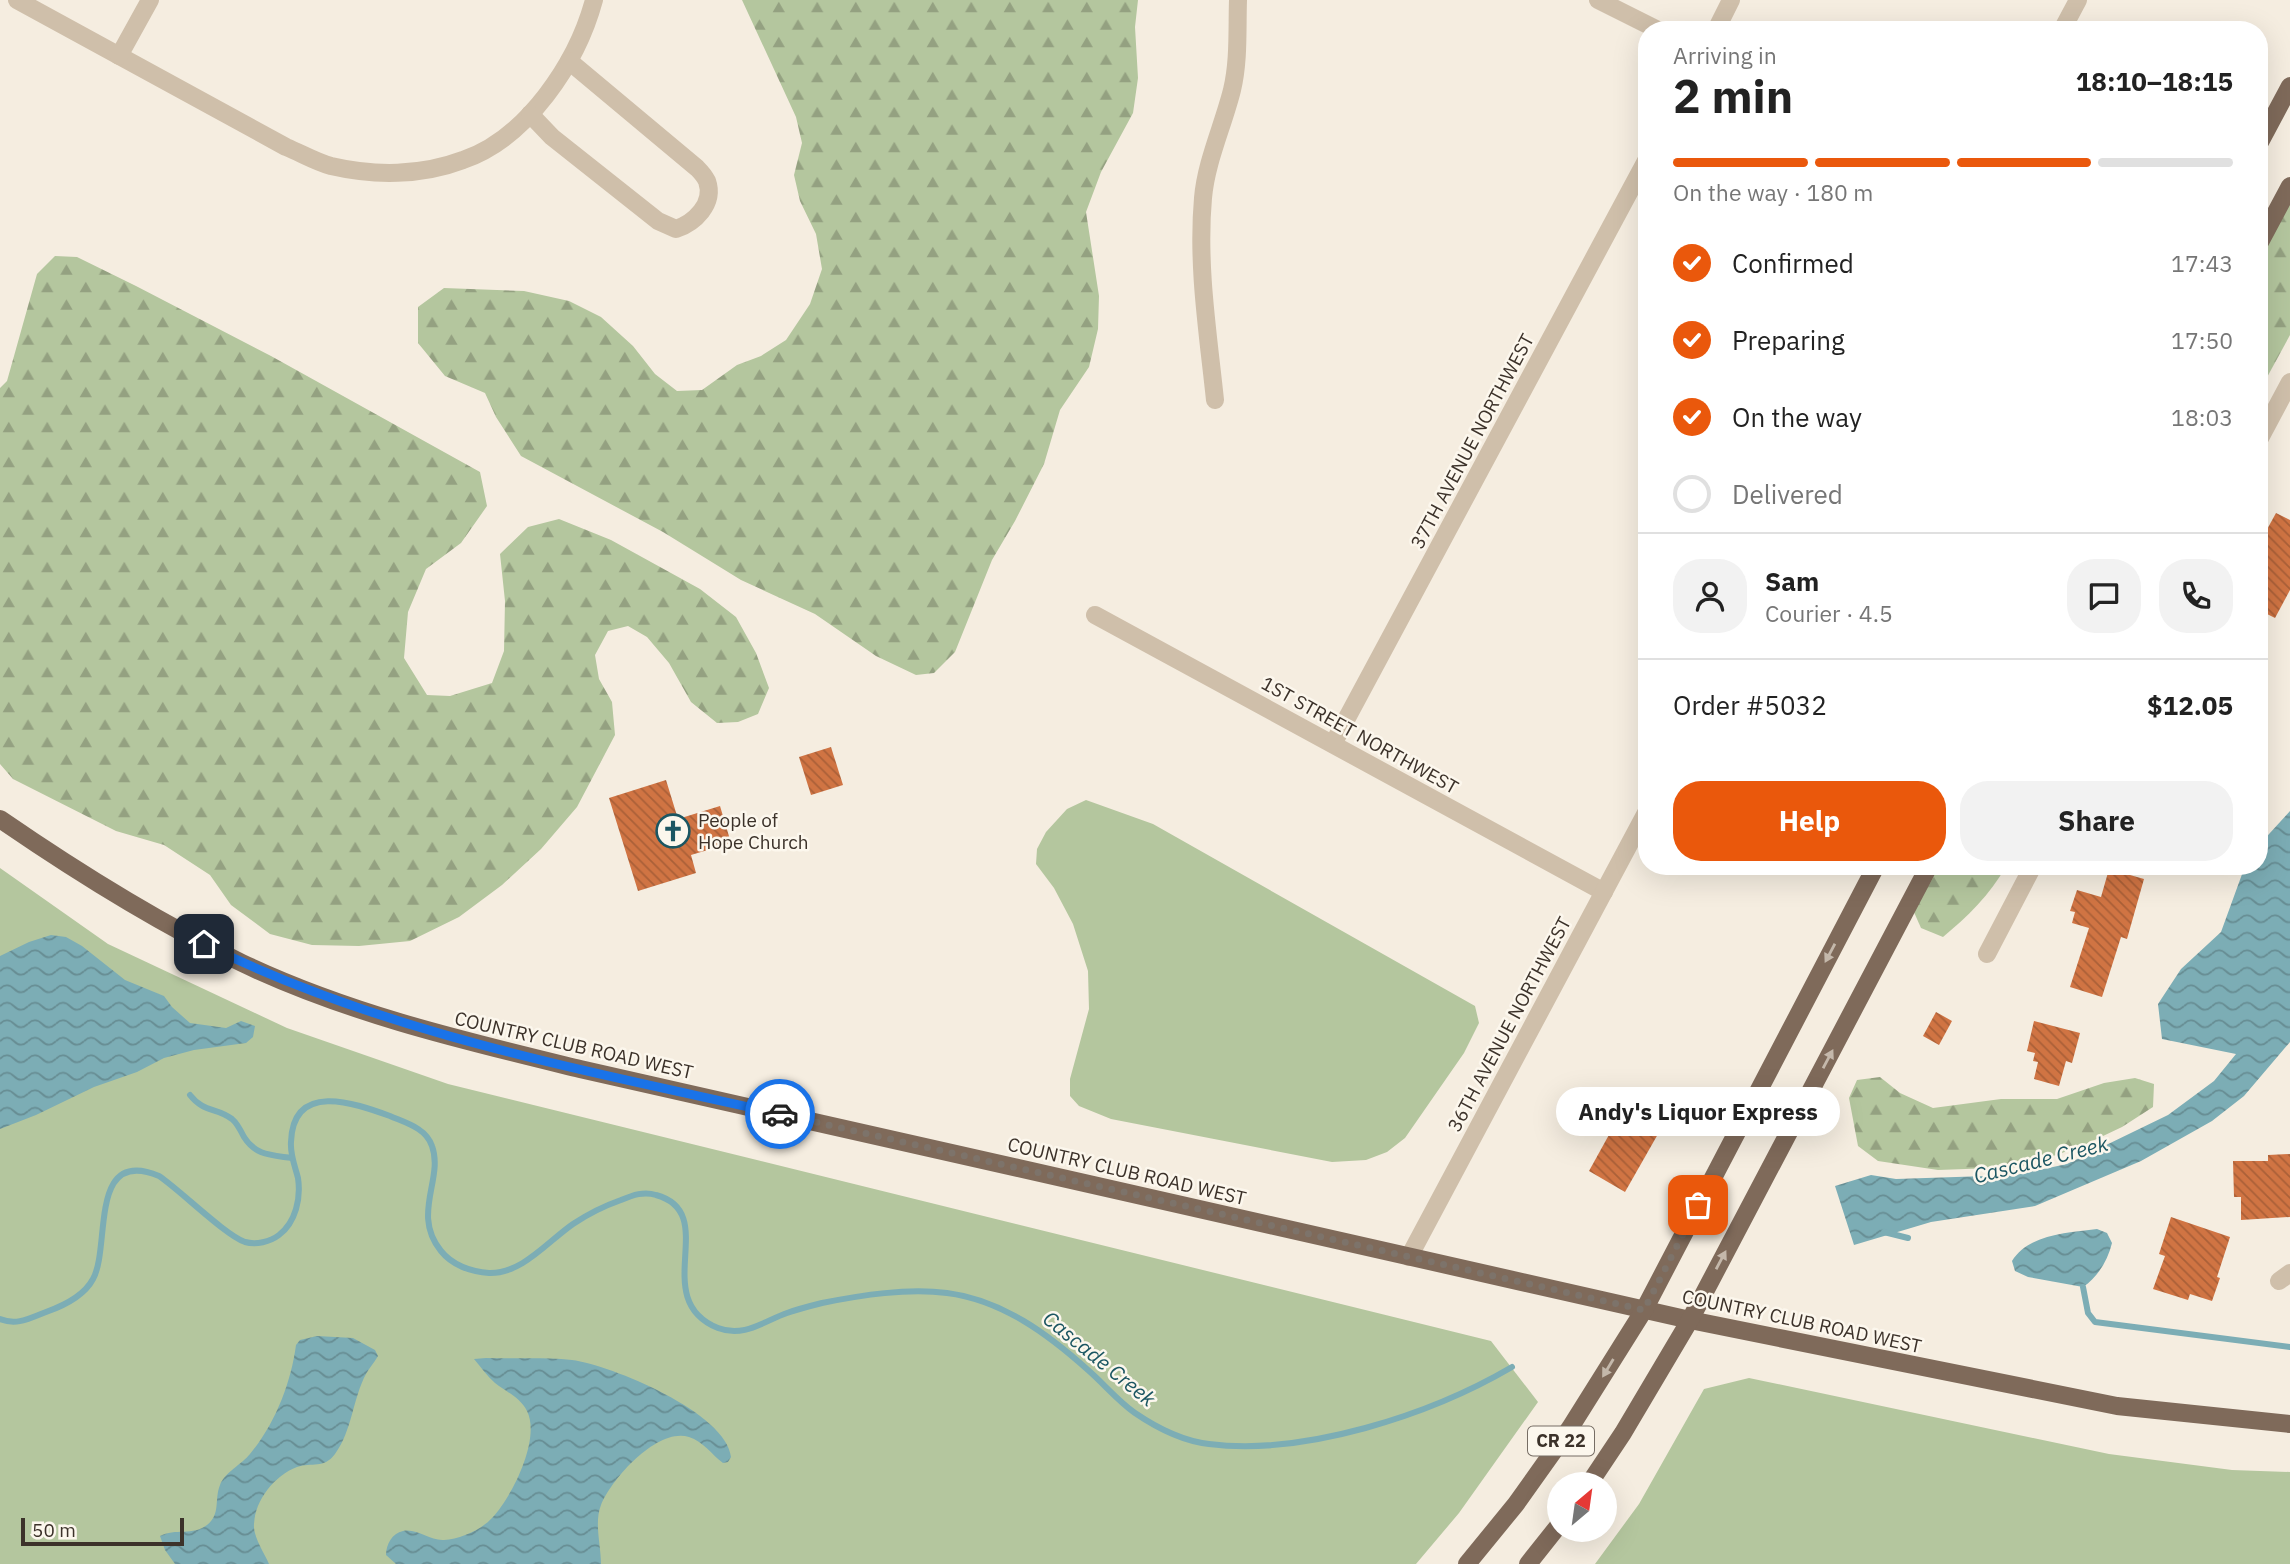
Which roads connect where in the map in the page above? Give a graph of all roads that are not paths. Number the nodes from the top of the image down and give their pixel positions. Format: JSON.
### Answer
{"nodes":[{"id":1,"x":17,"y":0,"type":"edge"},
{"id":2,"x":150,"y":0,"type":"edge"},
{"id":3,"x":594,"y":0,"type":"edge"},
{"id":4,"x":1238,"y":0,"type":"edge"},
{"id":5,"x":1598,"y":0,"type":"edge"},
{"id":6,"x":1731,"y":0,"type":"edge"},
{"id":7,"x":2078,"y":0,"type":"edge"},
{"id":8,"x":1640,"y":21,"type":"edge"},
{"id":9,"x":1720,"y":21,"type":"edge"},
{"id":10,"x":2067,"y":21,"type":"edge"},
{"id":11,"x":120,"y":57,"type":"junction"},
{"id":12,"x":569,"y":61,"type":"junction"},
{"id":13,"x":2290,"y":86,"type":"edge"},
{"id":14,"x":530,"y":114,"type":"junction"},
{"id":15,"x":2268,"y":127,"type":"edge"},
{"id":16,"x":1638,"y":176,"type":"edge"},
{"id":17,"x":2290,"y":186,"type":"edge"},
{"id":18,"x":2268,"y":227,"type":"edge"},
{"id":19,"x":2290,"y":382,"type":"edge"},
{"id":20,"x":1215,"y":400,"type":"dead end"},
{"id":21,"x":2268,"y":423,"type":"edge"},
{"id":22,"x":1095,"y":615,"type":"dead end"},
{"id":23,"x":1333,"y":744,"type":"junction"},
{"id":24,"x":0,"y":819,"type":"edge"},
{"id":25,"x":1638,"y":828,"type":"edge"},
{"id":26,"x":1871,"y":875,"type":"edge"},
{"id":27,"x":1925,"y":875,"type":"edge"},
{"id":28,"x":2028,"y":875,"type":"edge"},
{"id":29,"x":1604,"y":892,"type":"junction"},
{"id":30,"x":1987,"y":954,"type":"dead end"},
{"id":31,"x":1409,"y":1258,"type":"junction"},
{"id":32,"x":1644,"y":1310,"type":"junction"},
{"id":33,"x":1690,"y":1320,"type":"junction"},
{"id":34,"x":2290,"y":1424,"type":"edge"},
{"id":35,"x":1597,"y":1472,"type":"edge"},
{"id":36,"x":1547,"y":1540,"type":"edge"},
{"id":37,"x":1466,"y":1564,"type":"edge"},
{"id":38,"x":1528,"y":1564,"type":"edge"}],
"edges":[{"from":1,"to":11,"type":"street"},
{"from":2,"to":11,"type":"street"},
{"from":3,"to":12,"type":"street"},
{"from":4,"to":20,"type":"street"},
{"from":5,"to":8,"type":"street"},
{"from":6,"to":9,"type":"street"},
{"from":7,"to":10,"type":"street"},
{"from":11,"to":14,"type":"street"},
{"from":12,"to":14,"type":"street"},
{"from":12,"to":14,"type":"street"},
{"from":13,"to":15,"type":"main road"},
{"from":16,"to":23,"type":"street","name":"37TH AVENUE NORTHWEST"},
{"from":17,"to":18,"type":"main road"},
{"from":19,"to":21,"type":"street"},
{"from":22,"to":23,"type":"street","name":"1ST STREET NORTHWEST"},
{"from":23,"to":29,"type":"street","name":"1ST STREET NORTHWEST"},
{"from":24,"to":31,"type":"main road","name":"COUNTRY CLUB ROAD WEST"},
{"from":25,"to":29,"type":"street","name":"36TH AVENUE NORTHWEST"},
{"from":26,"to":32,"type":"main road","number":"CR 22","one_way":true},
{"from":33,"to":27,"type":"main road","number":"CR 22","one_way":true},
{"from":28,"to":30,"type":"street"},
{"from":29,"to":31,"type":"street","name":"36TH AVENUE NORTHWEST"},
{"from":31,"to":32,"type":"main road","name":"COUNTRY CLUB ROAD WEST"},
{"from":32,"to":33,"type":"main road","name":"COUNTRY CLUB ROAD WEST"},
{"from":32,"to":37,"type":"main road","number":"CR 22","one_way":true},
{"from":33,"to":34,"type":"main road","name":"COUNTRY CLUB ROAD WEST"},
{"from":33,"to":35,"type":"main road","number":"CR 22"},
{"from":36,"to":38,"type":"main road"}]}
